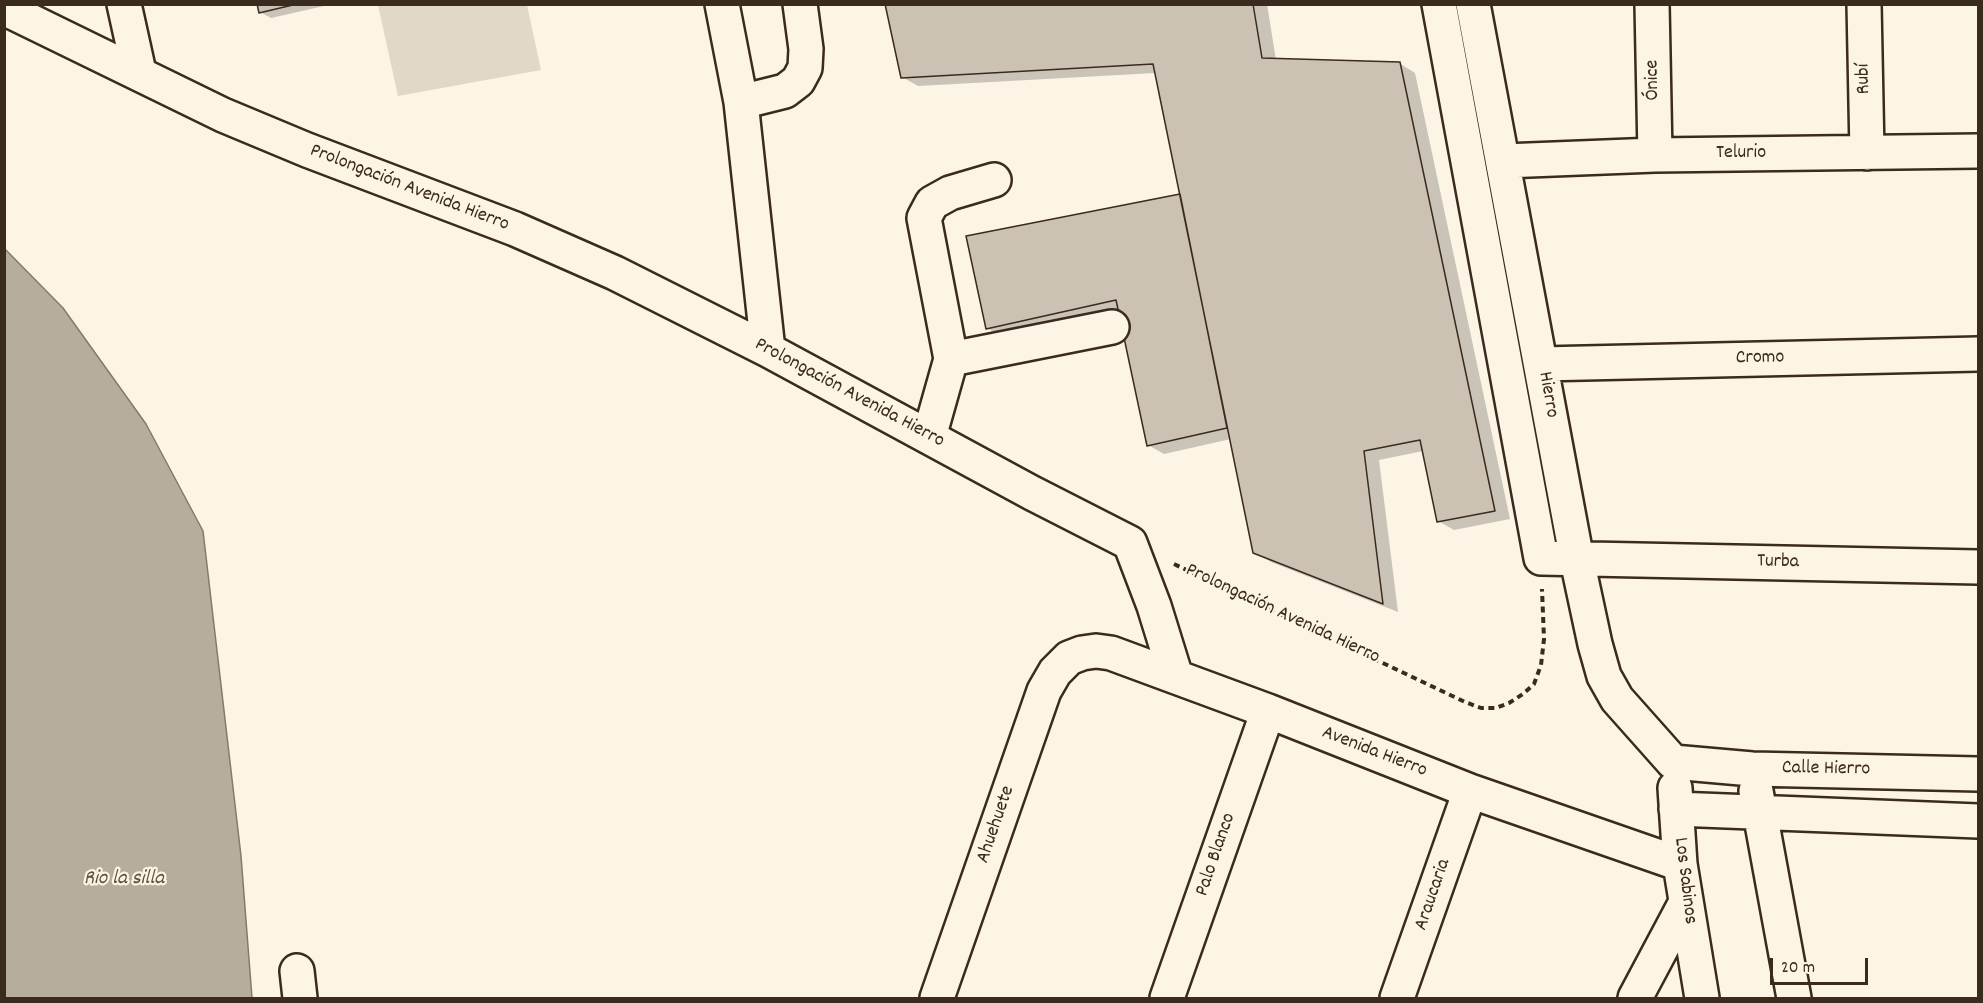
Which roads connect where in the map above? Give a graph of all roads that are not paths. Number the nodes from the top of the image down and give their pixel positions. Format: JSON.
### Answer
{"nodes":[{"id":1,"x":124,"y":4,"type":"edge"},
{"id":2,"x":722,"y":4,"type":"edge"},
{"id":3,"x":800,"y":4,"type":"edge"},
{"id":4,"x":1439,"y":4,"type":"edge"},
{"id":5,"x":1473,"y":4,"type":"edge"},
{"id":6,"x":1653,"y":4,"type":"edge"},
{"id":7,"x":1864,"y":4,"type":"edge"},
{"id":8,"x":4,"y":8,"type":"edge"},
{"id":9,"x":139,"y":72,"type":"junction"},
{"id":10,"x":741,"y":102,"type":"junction"},
{"id":11,"x":1978,"y":151,"type":"edge"},
{"id":12,"x":1867,"y":153,"type":"junction"},
{"id":13,"x":1656,"y":154,"type":"junction"},
{"id":14,"x":1504,"y":161,"type":"junction"},
{"id":15,"x":994,"y":180,"type":"dead end"},
{"id":16,"x":1112,"y":327,"type":"dead end"},
{"id":17,"x":768,"y":350,"type":"junction"},
{"id":18,"x":1978,"y":354,"type":"edge"},
{"id":19,"x":951,"y":359,"type":"junction"},
{"id":20,"x":1541,"y":364,"type":"junction"},
{"id":21,"x":929,"y":437,"type":"junction"},
{"id":22,"x":1577,"y":560,"type":"junction"},
{"id":23,"x":1978,"y":567,"type":"edge"},
{"id":24,"x":1069,"y":658,"type":"joint"},
{"id":25,"x":1176,"y":677,"type":"junction"},
{"id":26,"x":1268,"y":711,"type":"junction"},
{"id":27,"x":1673,"y":762,"type":"junction"},
{"id":28,"x":1752,"y":769,"type":"junction"},
{"id":29,"x":1978,"y":774,"type":"edge"},
{"id":30,"x":1470,"y":791,"type":"junction"},
{"id":31,"x":1676,"y":809,"type":"junction"},
{"id":32,"x":1759,"y":811,"type":"junction"},
{"id":33,"x":1978,"y":821,"type":"edge"},
{"id":34,"x":1680,"y":864,"type":"junction"},
{"id":35,"x":1685,"y":904,"type":"junction"},
{"id":36,"x":937,"y":999,"type":"edge"},
{"id":37,"x":1167,"y":999,"type":"edge"},
{"id":38,"x":1397,"y":999,"type":"edge"},
{"id":39,"x":1635,"y":999,"type":"edge"},
{"id":40,"x":1702,"y":999,"type":"edge"},
{"id":41,"x":1794,"y":999,"type":"edge"}],
"edges":[{"from":1,"to":9,"type":"street"},
{"from":2,"to":10,"type":"street"},
{"from":3,"to":10,"type":"street"},
{"from":4,"to":22,"type":"street"},
{"from":5,"to":14,"type":"street","name":"Hierro"},
{"from":6,"to":13,"type":"street","name":"Ónice"},
{"from":7,"to":12,"type":"street","name":"Rubí"},
{"from":8,"to":9,"type":"street","name":"Prolongación Avenida Hierro"},
{"from":9,"to":17,"type":"street","name":"Prolongación Avenida Hierro"},
{"from":10,"to":17,"type":"street"},
{"from":11,"to":12,"type":"street","name":"Telurio"},
{"from":12,"to":13,"type":"street","name":"Telurio"},
{"from":13,"to":14,"type":"street","name":"Telurio"},
{"from":14,"to":20,"type":"street","name":"Hierro"},
{"from":15,"to":19,"type":"street"},
{"from":16,"to":19,"type":"street"},
{"from":17,"to":21,"type":"street","name":"Prolongación Avenida Hierro"},
{"from":18,"to":20,"type":"street","name":"Cromo"},
{"from":19,"to":21,"type":"street"},
{"from":20,"to":22,"type":"street","name":"Hierro"},
{"from":21,"to":25,"type":"street","name":"Prolongación Avenida Hierro"},
{"from":22,"to":23,"type":"street","name":"Turba"},
{"from":22,"to":27,"type":"street","name":"Hierro"},
{"from":24,"to":25,"type":"street","name":"Avenida Hierro"},
{"from":24,"to":36,"type":"street","name":"Ahuehuete"},
{"from":25,"to":26,"type":"street","name":"Avenida Hierro"},
{"from":26,"to":30,"type":"street","name":"Avenida Hierro"},
{"from":26,"to":37,"type":"street","name":"Palo Blanco"},
{"from":27,"to":28,"type":"street","name":"Calle Hierro"},
{"from":27,"to":31,"type":"street","name":"Los Sabinos"},
{"from":28,"to":29,"type":"street","name":"Calle Hierro"},
{"from":28,"to":32,"type":"street"},
{"from":30,"to":34,"type":"street","name":"Avenida Hierro"},
{"from":30,"to":38,"type":"street","name":"Araucaria"},
{"from":31,"to":32,"type":"street"},
{"from":31,"to":34,"type":"street","name":"Los Sabinos"},
{"from":32,"to":33,"type":"street"},
{"from":32,"to":41,"type":"street"},
{"from":34,"to":35,"type":"street","name":"Los Sabinos"},
{"from":35,"to":39,"type":"street"},
{"from":35,"to":40,"type":"street","name":"Los Sabinos"}]}
